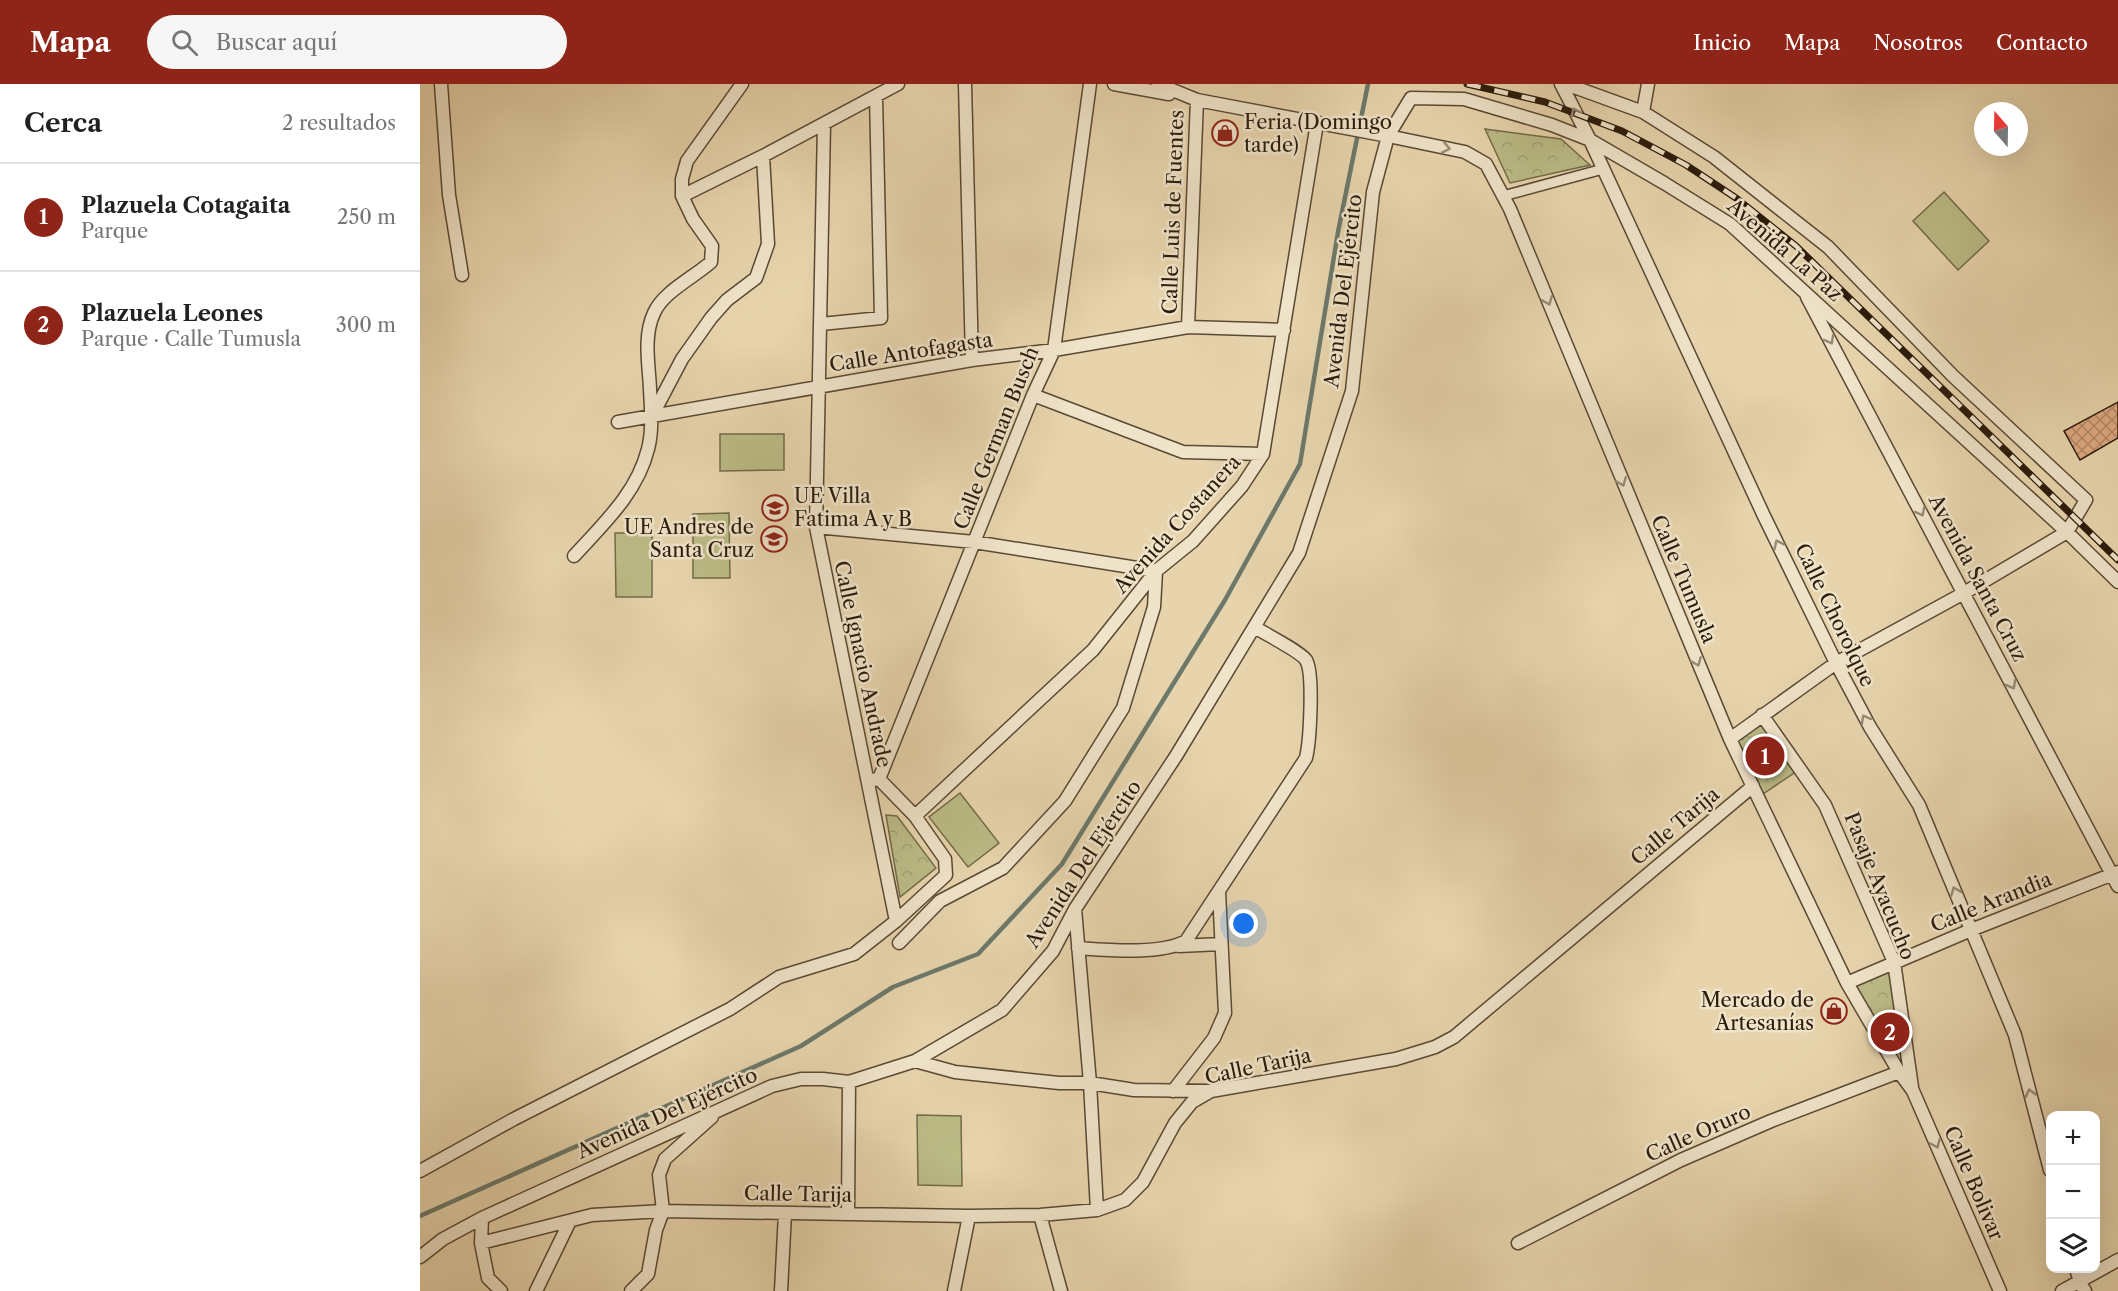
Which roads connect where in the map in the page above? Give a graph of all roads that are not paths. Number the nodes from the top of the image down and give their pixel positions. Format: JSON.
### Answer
{"nodes":[{"id":1,"x":441,"y":84,"type":"edge"},
{"id":2,"x":742,"y":84,"type":"edge"},
{"id":3,"x":898,"y":84,"type":"edge"},
{"id":4,"x":965,"y":84,"type":"edge"},
{"id":5,"x":1090,"y":84,"type":"edge"},
{"id":6,"x":1114,"y":84,"type":"edge"},
{"id":7,"x":1158,"y":84,"type":"edge"},
{"id":8,"x":1413,"y":84,"type":"edge"},
{"id":9,"x":1561,"y":84,"type":"edge"},
{"id":10,"x":1566,"y":84,"type":"edge"},
{"id":11,"x":1648,"y":84,"type":"edge"},
{"id":12,"x":876,"y":96,"type":"junction"},
{"id":13,"x":1411,"y":98,"type":"junction"},
{"id":14,"x":1197,"y":100,"type":"junction"},
{"id":15,"x":1642,"y":112,"type":"junction"},
{"id":16,"x":1317,"y":123,"type":"junction"},
{"id":17,"x":824,"y":124,"type":"junction"},
{"id":18,"x":1388,"y":136,"type":"junction"},
{"id":19,"x":1590,"y":140,"type":"junction"},
{"id":20,"x":763,"y":156,"type":"junction"},
{"id":21,"x":1602,"y":168,"type":"junction"},
{"id":22,"x":682,"y":196,"type":"junction"},
{"id":23,"x":1503,"y":196,"type":"junction"},
{"id":24,"x":462,"y":275,"type":"dead end"},
{"id":25,"x":1802,"y":288,"type":"junction"},
{"id":26,"x":821,"y":324,"type":"junction"},
{"id":27,"x":1188,"y":327,"type":"junction"},
{"id":28,"x":1284,"y":330,"type":"junction"},
{"id":29,"x":1054,"y":350,"type":"junction"},
{"id":30,"x":972,"y":360,"type":"junction"},
{"id":31,"x":819,"y":387,"type":"junction"},
{"id":32,"x":1033,"y":395,"type":"junction"},
{"id":33,"x":652,"y":417,"type":"junction"},
{"id":34,"x":618,"y":422,"type":"dead end"},
{"id":35,"x":1263,"y":454,"type":"junction"},
{"id":36,"x":816,"y":527,"type":"junction"},
{"id":37,"x":2067,"y":532,"type":"junction"},
{"id":38,"x":974,"y":542,"type":"junction"},
{"id":39,"x":574,"y":556,"type":"dead end"},
{"id":40,"x":1156,"y":572,"type":"junction"},
{"id":41,"x":2118,"y":582,"type":"edge"},
{"id":42,"x":1964,"y":593,"type":"junction"},
{"id":43,"x":1254,"y":627,"type":"junction"},
{"id":44,"x":1836,"y":663,"type":"junction"},
{"id":45,"x":1762,"y":715,"type":"junction"},
{"id":46,"x":1730,"y":739,"type":"junction"},
{"id":47,"x":873,"y":780,"type":"junction"},
{"id":48,"x":1753,"y":786,"type":"junction"},
{"id":49,"x":915,"y":816,"type":"junction"},
{"id":50,"x":2115,"y":873,"type":"edge"},
{"id":51,"x":2118,"y":886,"type":"edge"},
{"id":52,"x":1218,"y":892,"type":"junction"},
{"id":53,"x":1075,"y":909,"type":"junction"},
{"id":54,"x":896,"y":921,"type":"junction"},
{"id":55,"x":1971,"y":930,"type":"junction"},
{"id":56,"x":899,"y":943,"type":"dead end"},
{"id":57,"x":1221,"y":944,"type":"junction"},
{"id":58,"x":1178,"y":946,"type":"junction"},
{"id":59,"x":1078,"y":948,"type":"junction"},
{"id":60,"x":1894,"y":962,"type":"junction"},
{"id":61,"x":1847,"y":983,"type":"junction"},
{"id":62,"x":915,"y":1061,"type":"junction"},
{"id":63,"x":1899,"y":1072,"type":"junction"},
{"id":64,"x":849,"y":1082,"type":"junction"},
{"id":65,"x":1090,"y":1083,"type":"junction"},
{"id":66,"x":1173,"y":1091,"type":"junction"},
{"id":67,"x":1211,"y":1091,"type":"junction"},
{"id":68,"x":1913,"y":1091,"type":"junction"},
{"id":69,"x":721,"y":1109,"type":"junction"},
{"id":70,"x":2049,"y":1165,"type":"edge"},
{"id":71,"x":420,"y":1171,"type":"edge"},
{"id":72,"x":1096,"y":1210,"type":"junction"},
{"id":73,"x":663,"y":1211,"type":"junction"},
{"id":74,"x":785,"y":1213,"type":"junction"},
{"id":75,"x":848,"y":1214,"type":"junction"},
{"id":76,"x":1041,"y":1215,"type":"junction"},
{"id":77,"x":969,"y":1216,"type":"junction"},
{"id":78,"x":482,"y":1218,"type":"junction"},
{"id":79,"x":570,"y":1221,"type":"junction"},
{"id":80,"x":481,"y":1243,"type":"junction"},
{"id":81,"x":1518,"y":1243,"type":"dead end"},
{"id":82,"x":420,"y":1257,"type":"edge"},
{"id":83,"x":2118,"y":1260,"type":"edge"},
{"id":84,"x":2082,"y":1287,"type":"edge"},
{"id":85,"x":501,"y":1291,"type":"edge"},
{"id":86,"x":536,"y":1291,"type":"edge"},
{"id":87,"x":631,"y":1291,"type":"edge"},
{"id":88,"x":781,"y":1291,"type":"edge"},
{"id":89,"x":954,"y":1291,"type":"edge"},
{"id":90,"x":1061,"y":1291,"type":"edge"},
{"id":91,"x":2000,"y":1291,"type":"edge"},
{"id":92,"x":2062,"y":1291,"type":"edge"}],
"edges":[{"from":1,"to":24,"type":"street"},
{"from":2,"to":22,"type":"street"},
{"from":3,"to":12,"type":"street"},
{"from":4,"to":30,"type":"street"},
{"from":5,"to":29,"type":"street","name":"Calle German Busch"},
{"from":6,"to":14,"type":"street"},
{"from":7,"to":14,"type":"street"},
{"from":8,"to":13,"type":"street"},
{"from":19,"to":9,"type":"street","name":"Calle Chorolque","one_way":true},
{"from":10,"to":15,"type":"street","name":"Avenida La Paz"},
{"from":11,"to":15,"type":"street"},
{"from":12,"to":17,"type":"street"},
{"from":12,"to":26,"type":"street"},
{"from":13,"to":18,"type":"street"},
{"from":13,"to":19,"type":"street","name":"Avenida La Paz"},
{"from":14,"to":16,"type":"street"},
{"from":14,"to":27,"type":"street","name":"Calle Luis de Fuentes"},
{"from":15,"to":37,"type":"street","name":"Avenida La Paz"},
{"from":16,"to":18,"type":"street"},
{"from":16,"to":28,"type":"street","name":"Avenida Costanera"},
{"from":17,"to":20,"type":"street"},
{"from":17,"to":26,"type":"street","name":"Calle Ignacio Andrade"},
{"from":18,"to":23,"type":"street","name":"Calle Tumusla","one_way":true},
{"from":18,"to":43,"type":"street","name":"Avenida Del Ejército"},
{"from":19,"to":21,"type":"street","name":"Calle Chorolque"},
{"from":19,"to":25,"type":"street","name":"Avenida La Paz"},
{"from":20,"to":22,"type":"street"},
{"from":20,"to":33,"type":"street"},
{"from":21,"to":23,"type":"street"},
{"from":44,"to":21,"type":"street","name":"Calle Chorolque","one_way":true},
{"from":22,"to":33,"type":"street"},
{"from":23,"to":46,"type":"street","name":"Calle Tumusla","one_way":true},
{"from":25,"to":37,"type":"street","name":"Avenida La Paz"},
{"from":25,"to":42,"type":"street","name":"Avenida Santa Cruz","one_way":true},
{"from":26,"to":31,"type":"street","name":"Calle Ignacio Andrade"},
{"from":27,"to":28,"type":"street","name":"Calle Antofagasta"},
{"from":27,"to":29,"type":"street","name":"Calle Antofagasta"},
{"from":28,"to":35,"type":"street","name":"Avenida Costanera"},
{"from":29,"to":30,"type":"street","name":"Calle Antofagasta"},
{"from":29,"to":32,"type":"street","name":"Calle German Busch"},
{"from":30,"to":31,"type":"street","name":"Calle Antofagasta"},
{"from":31,"to":33,"type":"street","name":"Calle Antofagasta"},
{"from":31,"to":36,"type":"street","name":"Calle Ignacio Andrade"},
{"from":32,"to":35,"type":"street"},
{"from":32,"to":38,"type":"street","name":"Calle German Busch"},
{"from":33,"to":34,"type":"street","name":"Calle Antofagasta"},
{"from":33,"to":39,"type":"street"},
{"from":35,"to":40,"type":"street","name":"Avenida Costanera"},
{"from":36,"to":38,"type":"street"},
{"from":36,"to":47,"type":"street","name":"Calle Ignacio Andrade"},
{"from":37,"to":41,"type":"street","name":"Avenida La Paz"},
{"from":37,"to":42,"type":"street"},
{"from":38,"to":40,"type":"street"},
{"from":38,"to":47,"type":"street","name":"Calle German Busch"},
{"from":40,"to":49,"type":"street","name":"Avenida Costanera"},
{"from":40,"to":56,"type":"street"},
{"from":42,"to":44,"type":"street"},
{"from":42,"to":50,"type":"street","name":"Avenida Santa Cruz","one_way":true},
{"from":43,"to":52,"type":"street"},
{"from":43,"to":53,"type":"street","name":"Avenida Del Ejército"},
{"from":44,"to":45,"type":"street"},
{"from":55,"to":44,"type":"street","name":"Calle Chorolque","one_way":true},
{"from":45,"to":46,"type":"street"},
{"from":45,"to":60,"type":"street","name":"Pasaje Ayacucho"},
{"from":46,"to":48,"type":"street","name":"Calle Tumusla"},
{"from":47,"to":49,"type":"street"},
{"from":47,"to":54,"type":"street","name":"Calle Ignacio Andrade"},
{"from":48,"to":61,"type":"street","name":"Calle Tumusla"},
{"from":48,"to":67,"type":"street","name":"Calle Tarija"},
{"from":49,"to":54,"type":"street"},
{"from":50,"to":51,"type":"street","name":"Avenida Santa Cruz"},
{"from":50,"to":55,"type":"street","name":"Calle Arandia"},
{"from":52,"to":57,"type":"street"},
{"from":52,"to":58,"type":"street"},
{"from":53,"to":59,"type":"street"},
{"from":53,"to":62,"type":"street","name":"Avenida Del Ejército"},
{"from":54,"to":71,"type":"street"},
{"from":55,"to":60,"type":"street","name":"Calle Arandia"},
{"from":70,"to":55,"type":"street","name":"Calle Chorolque","one_way":true},
{"from":57,"to":58,"type":"street"},
{"from":57,"to":66,"type":"street"},
{"from":58,"to":59,"type":"street"},
{"from":59,"to":65,"type":"street"},
{"from":60,"to":61,"type":"street","name":"Calle Arandia"},
{"from":60,"to":68,"type":"street","name":"Pasaje Ayacucho"},
{"from":61,"to":63,"type":"street","name":"Calle Tumusla"},
{"from":62,"to":64,"type":"street","name":"Avenida Del Ejército"},
{"from":62,"to":65,"type":"street"},
{"from":63,"to":68,"type":"street","name":"Calle Tumusla"},
{"from":63,"to":81,"type":"street","name":"Calle Oruro"},
{"from":64,"to":69,"type":"street","name":"Avenida Del Ejército"},
{"from":64,"to":75,"type":"street"},
{"from":65,"to":66,"type":"street"},
{"from":65,"to":72,"type":"street"},
{"from":66,"to":67,"type":"street"},
{"from":67,"to":72,"type":"street","name":"Calle Tarija"},
{"from":68,"to":91,"type":"street","name":"Calle Bolivar","one_way":true},
{"from":69,"to":73,"type":"street"},
{"from":69,"to":78,"type":"street","name":"Avenida Del Ejército"},
{"from":72,"to":76,"type":"street","name":"Calle Tarija"},
{"from":73,"to":74,"type":"street","name":"Calle Tarija"},
{"from":73,"to":79,"type":"street","name":"Calle Tarija"},
{"from":73,"to":87,"type":"street"},
{"from":74,"to":75,"type":"street","name":"Calle Tarija"},
{"from":74,"to":88,"type":"street"},
{"from":75,"to":77,"type":"street","name":"Calle Tarija"},
{"from":76,"to":77,"type":"street","name":"Calle Tarija"},
{"from":76,"to":90,"type":"street"},
{"from":77,"to":89,"type":"street"},
{"from":78,"to":80,"type":"street"},
{"from":78,"to":82,"type":"street","name":"Avenida Del Ejército"},
{"from":79,"to":80,"type":"street","name":"Calle Tarija"},
{"from":79,"to":86,"type":"street"},
{"from":80,"to":85,"type":"street"},
{"from":83,"to":84,"type":"street"},
{"from":84,"to":92,"type":"street"}]}
